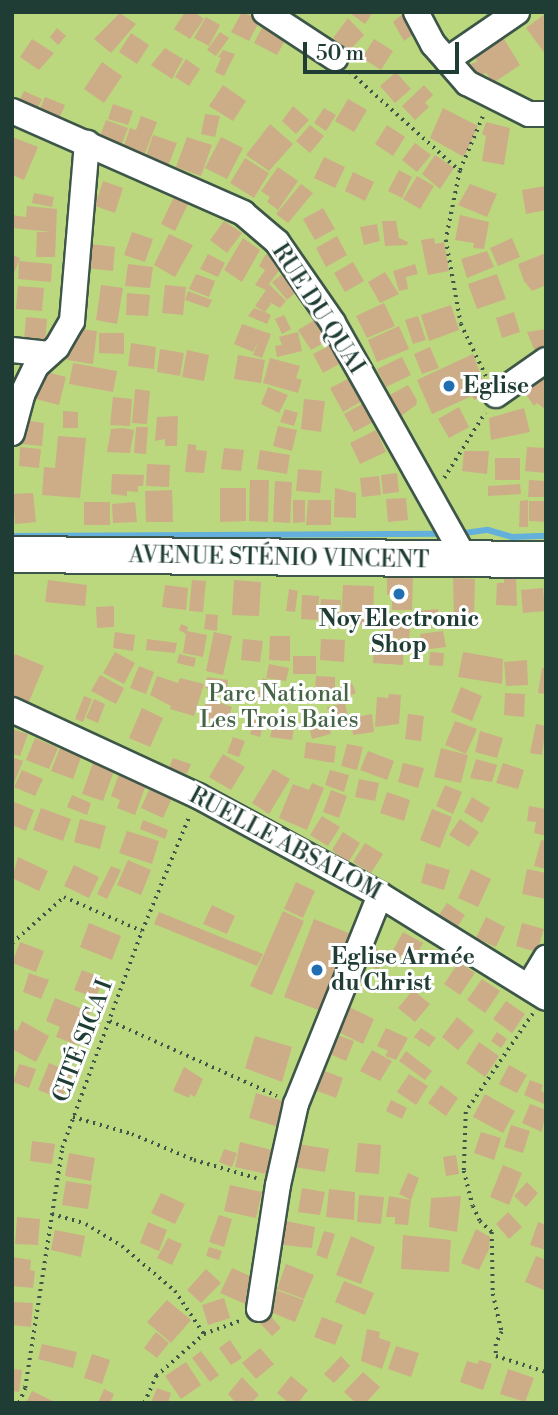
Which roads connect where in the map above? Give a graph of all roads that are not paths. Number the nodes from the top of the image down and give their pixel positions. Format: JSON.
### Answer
{"nodes":[{"id":1,"x":265,"y":12,"type":"edge"},
{"id":2,"x":416,"y":12,"type":"edge"},
{"id":3,"x":517,"y":12,"type":"edge"},
{"id":4,"x":335,"y":58,"type":"road end"},
{"id":5,"x":447,"y":60,"type":"junction"},
{"id":6,"x":12,"y":111,"type":"edge"},
{"id":7,"x":546,"y":114,"type":"edge"},
{"id":8,"x":87,"y":143,"type":"junction"},
{"id":9,"x":12,"y":350,"type":"edge"},
{"id":10,"x":49,"y":354,"type":"junction"},
{"id":11,"x":546,"y":360,"type":"edge"},
{"id":12,"x":496,"y":396,"type":"road end"},
{"id":13,"x":12,"y":433,"type":"edge"},
{"id":14,"x":12,"y":554,"type":"edge"},
{"id":15,"x":546,"y":559,"type":"edge"},
{"id":16,"x":466,"y":561,"type":"junction"},
{"id":17,"x":12,"y":710,"type":"edge"},
{"id":18,"x":380,"y":895,"type":"junction"},
{"id":19,"x":546,"y":958,"type":"edge"},
{"id":20,"x":540,"y":994,"type":"edge"},
{"id":21,"x":259,"y":1308,"type":"road end"}],
"edges":[{"from":1,"to":4,"type":"street"},
{"from":2,"to":5,"type":"street"},
{"from":3,"to":5,"type":"street"},
{"from":5,"to":7,"type":"street"},
{"from":6,"to":8,"type":"street","name":"RUE DU QUAI"},
{"from":8,"to":10,"type":"street"},
{"from":8,"to":16,"type":"street","name":"RUE DU QUAI"},
{"from":9,"to":10,"type":"street"},
{"from":10,"to":13,"type":"street"},
{"from":11,"to":12,"type":"street"},
{"from":14,"to":16,"type":"main road","name":"AVENUE STÉNIO VINCENT"},
{"from":15,"to":16,"type":"main road","name":"AVENUE STÉNIO VINCENT"},
{"from":17,"to":18,"type":"street","name":"RUELLE ABSALOM"},
{"from":18,"to":20,"type":"street","name":"RUELLE ABSALOM"},
{"from":18,"to":21,"type":"street"},
{"from":19,"to":20,"type":"street"}]}
